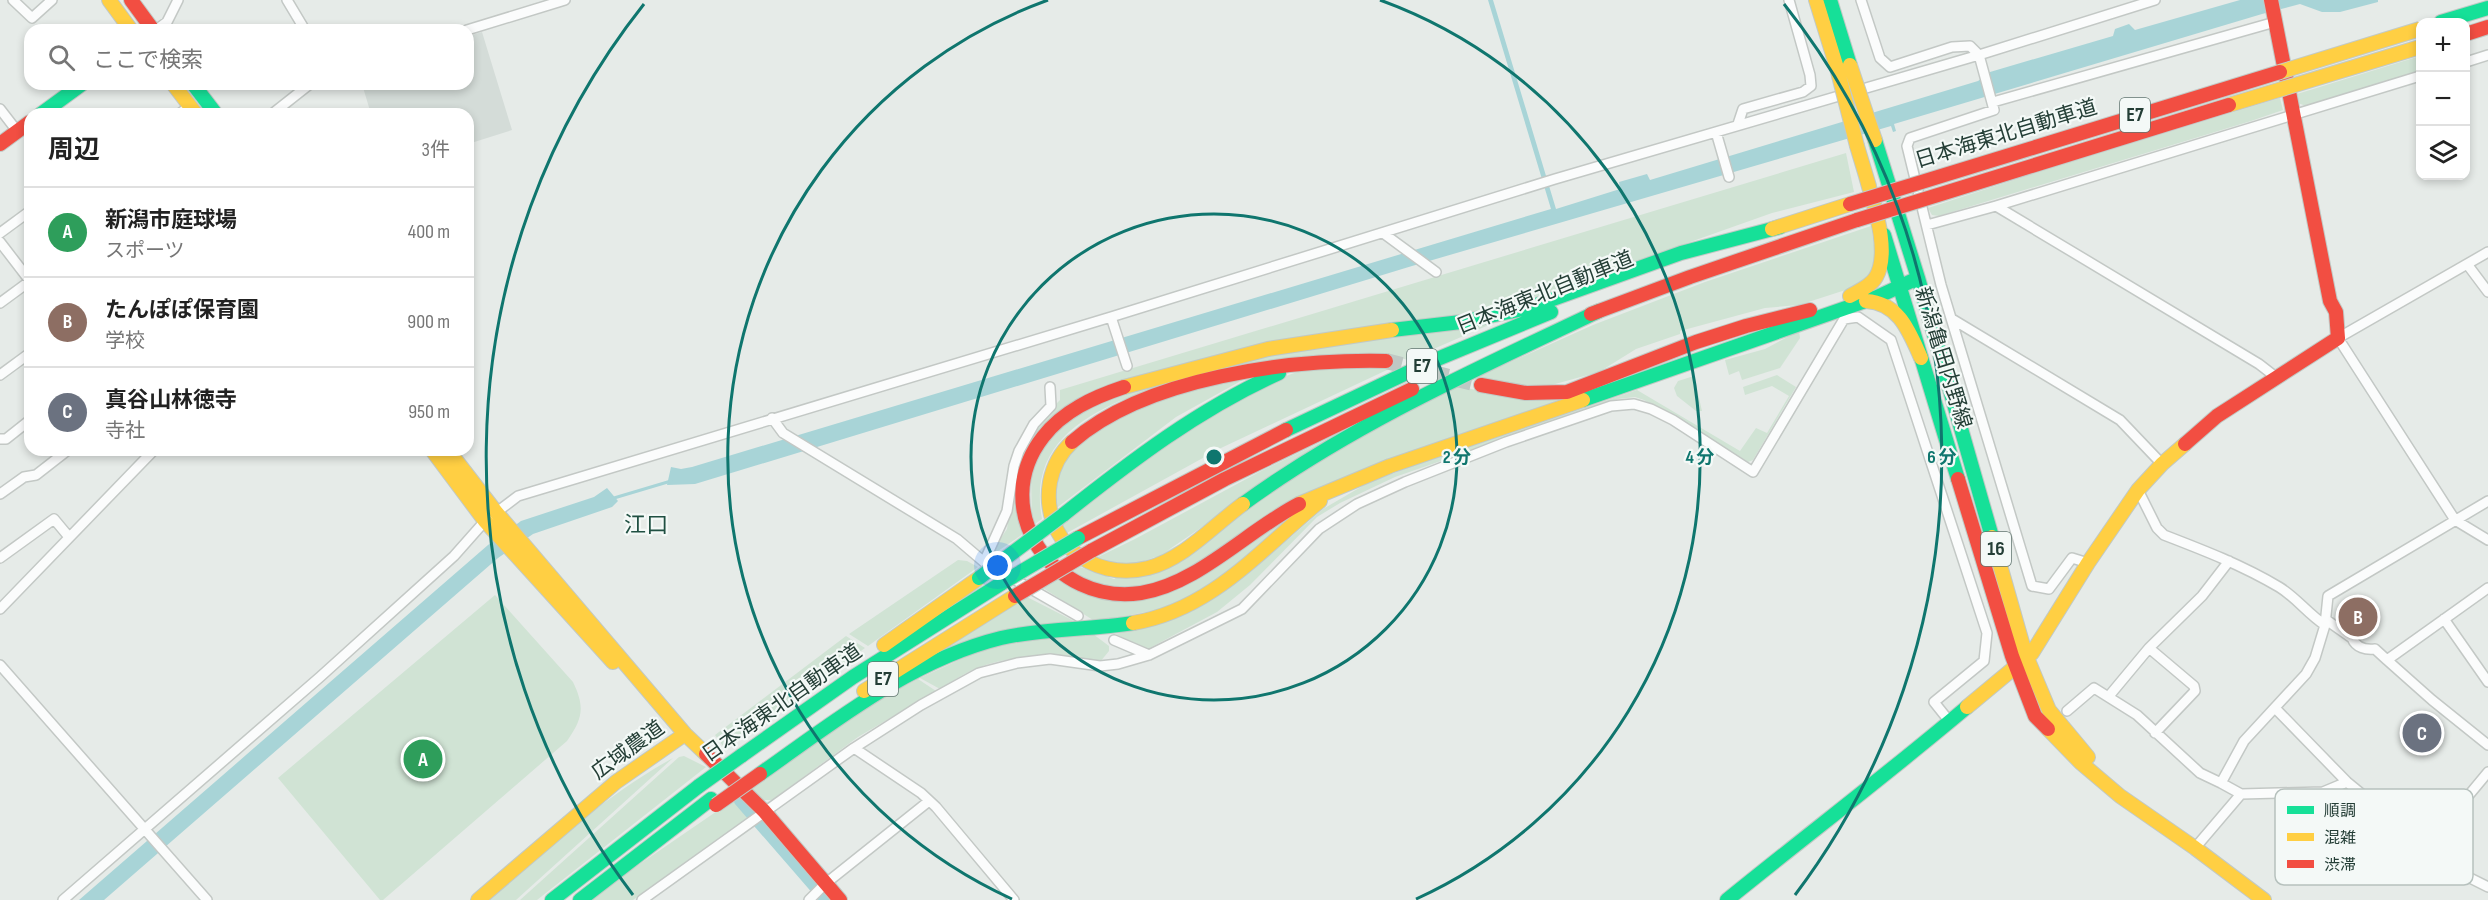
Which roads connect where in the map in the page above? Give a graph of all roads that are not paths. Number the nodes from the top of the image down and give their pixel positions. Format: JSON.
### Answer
{"nodes":[{"id":1,"x":13,"y":0,"type":"edge"},
{"id":2,"x":52,"y":0,"type":"edge"},
{"id":3,"x":109,"y":0,"type":"edge"},
{"id":4,"x":131,"y":0,"type":"edge"},
{"id":5,"x":178,"y":0,"type":"edge"},
{"id":6,"x":287,"y":0,"type":"edge"},
{"id":7,"x":565,"y":0,"type":"edge"},
{"id":8,"x":1789,"y":0,"type":"edge"},
{"id":9,"x":1816,"y":0,"type":"edge"},
{"id":10,"x":1830,"y":0,"type":"edge"},
{"id":11,"x":1861,"y":0,"type":"edge"},
{"id":12,"x":2155,"y":0,"type":"edge"},
{"id":13,"x":2271,"y":0,"type":"edge"},
{"id":14,"x":2488,"y":8,"type":"edge"},
{"id":15,"x":2454,"y":18,"type":"edge"},
{"id":16,"x":2275,"y":22,"type":"junction"},
{"id":17,"x":127,"y":24,"type":"edge"},
{"id":18,"x":150,"y":24,"type":"edge"},
{"id":19,"x":164,"y":24,"type":"edge"},
{"id":20,"x":301,"y":24,"type":"edge"},
{"id":21,"x":2488,"y":27,"type":"edge"},
{"id":22,"x":474,"y":28,"type":"edge"},
{"id":23,"x":2416,"y":31,"type":"edge"},
{"id":24,"x":2470,"y":33,"type":"edge"},
{"id":25,"x":2416,"y":48,"type":"edge"},
{"id":26,"x":1979,"y":55,"type":"junction"},
{"id":27,"x":2488,"y":55,"type":"edge"},
{"id":28,"x":2470,"y":61,"type":"edge"},
{"id":29,"x":1843,"y":67,"type":"junction"},
{"id":30,"x":2416,"y":78,"type":"edge"},
{"id":31,"x":74,"y":90,"type":"edge"},
{"id":32,"x":176,"y":90,"type":"edge"},
{"id":33,"x":198,"y":90,"type":"edge"},
{"id":34,"x":302,"y":90,"type":"edge"},
{"id":35,"x":1993,"y":102,"type":"junction"},
{"id":36,"x":49,"y":108,"type":"edge"},
{"id":37,"x":186,"y":108,"type":"edge"},
{"id":38,"x":211,"y":108,"type":"edge"},
{"id":39,"x":280,"y":108,"type":"edge"},
{"id":40,"x":0,"y":109,"type":"edge"},
{"id":41,"x":2294,"y":116,"type":"junction"},
{"id":42,"x":1738,"y":124,"type":"junction"},
{"id":43,"x":24,"y":126,"type":"edge"},
{"id":44,"x":17,"y":131,"type":"junction"},
{"id":45,"x":1717,"y":136,"type":"junction"},
{"id":46,"x":0,"y":144,"type":"edge"},
{"id":47,"x":1866,"y":176,"type":"junction"},
{"id":48,"x":1729,"y":177,"type":"dead end"},
{"id":49,"x":1996,"y":206,"type":"junction"},
{"id":50,"x":24,"y":215,"type":"edge"},
{"id":51,"x":1927,"y":225,"type":"junction"},
{"id":52,"x":1780,"y":226,"type":"junction"},
{"id":53,"x":0,"y":233,"type":"edge"},
{"id":54,"x":1383,"y":233,"type":"junction"},
{"id":55,"x":0,"y":242,"type":"edge"},
{"id":56,"x":2488,"y":252,"type":"edge"},
{"id":57,"x":2467,"y":264,"type":"junction"},
{"id":58,"x":1432,"y":270,"type":"dead end"},
{"id":59,"x":24,"y":273,"type":"edge"},
{"id":60,"x":1918,"y":278,"type":"junction"},
{"id":61,"x":1899,"y":284,"type":"junction"},
{"id":62,"x":24,"y":285,"type":"edge"},
{"id":63,"x":2488,"y":292,"type":"edge"},
{"id":64,"x":1851,"y":300,"type":"junction"},
{"id":65,"x":0,"y":303,"type":"edge"},
{"id":66,"x":1599,"y":311,"type":"junction"},
{"id":67,"x":1112,"y":319,"type":"junction"},
{"id":68,"x":1952,"y":319,"type":"junction"},
{"id":69,"x":2338,"y":338,"type":"junction"},
{"id":70,"x":24,"y":357,"type":"edge"},
{"id":71,"x":1921,"y":358,"type":"junction"},
{"id":72,"x":1386,"y":362,"type":"tunnel mouth"},
{"id":73,"x":1126,"y":363,"type":"dead end"},
{"id":74,"x":1302,"y":364,"type":"junction"},
{"id":75,"x":0,"y":375,"type":"edge"},
{"id":76,"x":2277,"y":378,"type":"junction"},
{"id":77,"x":1481,"y":385,"type":"tunnel mouth"},
{"id":78,"x":1050,"y":387,"type":"dead end"},
{"id":79,"x":772,"y":418,"type":"junction"},
{"id":80,"x":24,"y":425,"type":"edge"},
{"id":81,"x":0,"y":439,"type":"edge"},
{"id":82,"x":60,"y":456,"type":"edge"},
{"id":83,"x":148,"y":456,"type":"edge"},
{"id":84,"x":437,"y":456,"type":"edge"},
{"id":85,"x":452,"y":456,"type":"edge"},
{"id":86,"x":2162,"y":464,"type":"junction"},
{"id":87,"x":1354,"y":480,"type":"junction"},
{"id":88,"x":2138,"y":490,"type":"junction"},
{"id":89,"x":0,"y":494,"type":"edge"},
{"id":90,"x":2488,"y":501,"type":"edge"},
{"id":91,"x":494,"y":520,"type":"junction"},
{"id":92,"x":2455,"y":520,"type":"junction"},
{"id":93,"x":69,"y":537,"type":"junction"},
{"id":94,"x":2488,"y":540,"type":"edge"},
{"id":95,"x":0,"y":558,"type":"edge"},
{"id":96,"x":2229,"y":561,"type":"junction"},
{"id":97,"x":984,"y":562,"type":"junction"},
{"id":98,"x":2088,"y":562,"type":"junction"},
{"id":99,"x":2488,"y":588,"type":"edge"},
{"id":100,"x":0,"y":609,"type":"edge"},
{"id":101,"x":1078,"y":616,"type":"dead end"},
{"id":102,"x":2444,"y":619,"type":"junction"},
{"id":103,"x":2325,"y":622,"type":"junction"},
{"id":104,"x":1114,"y":639,"type":"dead end"},
{"id":105,"x":2149,"y":648,"type":"junction"},
{"id":106,"x":1149,"y":655,"type":"junction"},
{"id":107,"x":2027,"y":657,"type":"junction"},
{"id":108,"x":2387,"y":660,"type":"junction"},
{"id":109,"x":0,"y":665,"type":"edge"},
{"id":110,"x":2016,"y":668,"type":"junction"},
{"id":111,"x":2488,"y":682,"type":"edge"},
{"id":112,"x":2109,"y":696,"type":"junction"},
{"id":113,"x":2275,"y":708,"type":"junction"},
{"id":114,"x":2067,"y":711,"type":"dead end"},
{"id":115,"x":1950,"y":722,"type":"junction"},
{"id":116,"x":2155,"y":733,"type":"junction"},
{"id":117,"x":686,"y":734,"type":"junction"},
{"id":118,"x":760,"y":742,"type":"junction"},
{"id":119,"x":2488,"y":745,"type":"edge"},
{"id":120,"x":854,"y":748,"type":"junction"},
{"id":121,"x":756,"y":770,"type":"junction"},
{"id":122,"x":2488,"y":772,"type":"edge"},
{"id":123,"x":2347,"y":782,"type":"junction"},
{"id":124,"x":2221,"y":783,"type":"junction"},
{"id":125,"x":2330,"y":789,"type":"edge"},
{"id":126,"x":2356,"y":789,"type":"edge"},
{"id":127,"x":2473,"y":790,"type":"edge"},
{"id":128,"x":2275,"y":794,"type":"edge"},
{"id":129,"x":2241,"y":795,"type":"junction"},
{"id":130,"x":2120,"y":796,"type":"junction"},
{"id":131,"x":929,"y":801,"type":"junction"},
{"id":132,"x":764,"y":811,"type":"junction"},
{"id":133,"x":146,"y":831,"type":"junction"},
{"id":134,"x":2195,"y":848,"type":"junction"},
{"id":135,"x":2473,"y":880,"type":"edge"},
{"id":136,"x":825,"y":884,"type":"junction"},
{"id":137,"x":2488,"y":887,"type":"edge"},
{"id":138,"x":63,"y":900,"type":"edge"},
{"id":139,"x":207,"y":900,"type":"edge"},
{"id":140,"x":478,"y":900,"type":"edge"},
{"id":141,"x":552,"y":900,"type":"edge"},
{"id":142,"x":580,"y":900,"type":"edge"},
{"id":143,"x":642,"y":900,"type":"edge"},
{"id":144,"x":809,"y":900,"type":"edge"},
{"id":145,"x":840,"y":900,"type":"edge"},
{"id":146,"x":1014,"y":900,"type":"edge"},
{"id":147,"x":1727,"y":900,"type":"edge"},
{"id":148,"x":2264,"y":900,"type":"edge"}],
"edges":[{"from":1,"to":2,"type":"street"},
{"from":3,"to":17,"type":"main road"},
{"from":4,"to":18,"type":"main road"},
{"from":5,"to":19,"type":"street"},
{"from":6,"to":20,"type":"street"},
{"from":7,"to":22,"type":"street"},
{"from":8,"to":42,"type":"street"},
{"from":9,"to":29,"type":"main road","name":"新潟亀田内野線","number":"16"},
{"from":10,"to":29,"type":"main road","name":"新潟亀田内野線","number":"16"},
{"from":11,"to":26,"type":"street"},
{"from":12,"to":26,"type":"street"},
{"from":13,"to":16,"type":"main road"},
{"from":14,"to":15,"type":"main road"},
{"from":16,"to":35,"type":"street"},
{"from":16,"to":41,"type":"main road"},
{"from":21,"to":24,"type":"main road"},
{"from":23,"to":52,"type":"main road","name":"日本海東北自動車道","number":"E7","bridge":true},
{"from":25,"to":66,"type":"main road","name":"日本海東北自動車道","number":"E7","bridge":true},
{"from":26,"to":35,"type":"street"},
{"from":26,"to":42,"type":"street"},
{"from":27,"to":28,"type":"street"},
{"from":29,"to":47,"type":"main road","name":"新潟亀田内野線","number":"16","bridge":true},
{"from":29,"to":60,"type":"main road","name":"新潟亀田内野線","number":"16","bridge":true},
{"from":30,"to":41,"type":"street"},
{"from":31,"to":36,"type":"main road"},
{"from":32,"to":37,"type":"main road"},
{"from":33,"to":38,"type":"main road"},
{"from":34,"to":39,"type":"street"},
{"from":35,"to":51,"type":"street"},
{"from":40,"to":44,"type":"street"},
{"from":41,"to":49,"type":"street"},
{"from":41,"to":69,"type":"main road"},
{"from":42,"to":45,"type":"street"},
{"from":43,"to":44,"type":"main road"},
{"from":44,"to":46,"type":"main road"},
{"from":45,"to":48,"type":"street"},
{"from":45,"to":54,"type":"street"},
{"from":47,"to":61,"type":"main road","name":"新潟亀田内野線","number":"16"},
{"from":47,"to":64,"type":"main road"},
{"from":49,"to":51,"type":"street"},
{"from":49,"to":76,"type":"street"},
{"from":50,"to":53,"type":"street"},
{"from":51,"to":68,"type":"street"},
{"from":52,"to":87,"type":"main road"},
{"from":52,"to":118,"type":"main road","name":"日本海東北自動車道","number":"E7","bridge":true},
{"from":54,"to":58,"type":"street"},
{"from":54,"to":67,"type":"street"},
{"from":55,"to":59,"type":"street"},
{"from":56,"to":57,"type":"street"},
{"from":57,"to":63,"type":"street"},
{"from":57,"to":69,"type":"street"},
{"from":60,"to":61,"type":"main road"},
{"from":60,"to":107,"type":"main road","name":"新潟亀田内野線","number":"16"},
{"from":61,"to":64,"type":"main road"},
{"from":61,"to":71,"type":"main road","name":"新潟亀田内野線","number":"16"},
{"from":62,"to":65,"type":"street"},
{"from":64,"to":71,"type":"main road"},
{"from":64,"to":77,"type":"main road"},
{"from":64,"to":87,"type":"main road"},
{"from":66,"to":74,"type":"main road"},
{"from":66,"to":121,"type":"main road","name":"日本海東北自動車道","number":"E7","bridge":true},
{"from":67,"to":73,"type":"street"},
{"from":67,"to":79,"type":"street"},
{"from":68,"to":86,"type":"street"},
{"from":68,"to":98,"type":"street"},
{"from":69,"to":76,"type":"main road"},
{"from":69,"to":92,"type":"street"},
{"from":70,"to":75,"type":"street"},
{"from":71,"to":110,"type":"main road","name":"新潟亀田内野線","number":"16"},
{"from":72,"to":74,"type":"main road"},
{"from":74,"to":118,"type":"main road","bridge":true},
{"from":76,"to":86,"type":"main road"},
{"from":78,"to":97,"type":"street"},
{"from":79,"to":91,"type":"street"},
{"from":79,"to":97,"type":"street"},
{"from":80,"to":81,"type":"street"},
{"from":82,"to":89,"type":"street"},
{"from":83,"to":93,"type":"street"},
{"from":84,"to":91,"type":"main road"},
{"from":85,"to":91,"type":"main road"},
{"from":86,"to":88,"type":"main road"},
{"from":87,"to":121,"type":"main road"},
{"from":88,"to":96,"type":"street"},
{"from":88,"to":98,"type":"main road"},
{"from":90,"to":92,"type":"street"},
{"from":91,"to":117,"type":"main road"},
{"from":91,"to":133,"type":"street"},
{"from":92,"to":94,"type":"street"},
{"from":92,"to":103,"type":"street"},
{"from":93,"to":95,"type":"street"},
{"from":93,"to":100,"type":"street"},
{"from":96,"to":103,"type":"street"},
{"from":96,"to":105,"type":"street"},
{"from":97,"to":101,"type":"street"},
{"from":98,"to":107,"type":"main road"},
{"from":99,"to":102,"type":"street"},
{"from":102,"to":108,"type":"street"},
{"from":102,"to":111,"type":"street"},
{"from":103,"to":108,"type":"street"},
{"from":103,"to":113,"type":"street"},
{"from":104,"to":106,"type":"street"},
{"from":105,"to":112,"type":"street"},
{"from":105,"to":116,"type":"street"},
{"from":106,"to":115,"type":"street"},
{"from":106,"to":120,"type":"street"},
{"from":107,"to":110,"type":"main road"},
{"from":107,"to":130,"type":"main road","name":"新潟亀田内野線","number":"16"},
{"from":108,"to":119,"type":"street"},
{"from":109,"to":133,"type":"street"},
{"from":110,"to":115,"type":"main road"},
{"from":110,"to":130,"type":"main road","name":"新潟亀田内野線","number":"16"},
{"from":112,"to":114,"type":"street"},
{"from":112,"to":116,"type":"street"},
{"from":113,"to":123,"type":"street"},
{"from":113,"to":124,"type":"street"},
{"from":115,"to":147,"type":"main road"},
{"from":116,"to":124,"type":"street"},
{"from":117,"to":132,"type":"main road","name":"広域農道"},
{"from":117,"to":140,"type":"main road","name":"広域農道"},
{"from":118,"to":141,"type":"main road","name":"日本海東北自動車道","number":"E7","bridge":true},
{"from":120,"to":131,"type":"street"},
{"from":120,"to":132,"type":"street"},
{"from":121,"to":142,"type":"main road","name":"日本海東北自動車道","number":"E7"},
{"from":122,"to":127,"type":"street"},
{"from":123,"to":125,"type":"street"},
{"from":123,"to":126,"type":"street"},
{"from":124,"to":129,"type":"street"},
{"from":128,"to":129,"type":"street"},
{"from":129,"to":134,"type":"street"},
{"from":130,"to":134,"type":"main road","name":"新潟亀田内野線","number":"16"},
{"from":131,"to":136,"type":"street"},
{"from":131,"to":146,"type":"street"},
{"from":132,"to":136,"type":"main road","name":"広域農道"},
{"from":132,"to":143,"type":"street"},
{"from":133,"to":138,"type":"street"},
{"from":133,"to":139,"type":"street"},
{"from":134,"to":148,"type":"main road","name":"新潟亀田内野線","number":"16"},
{"from":135,"to":137,"type":"street"},
{"from":136,"to":144,"type":"street"},
{"from":136,"to":145,"type":"main road","name":"広域農道"}]}
